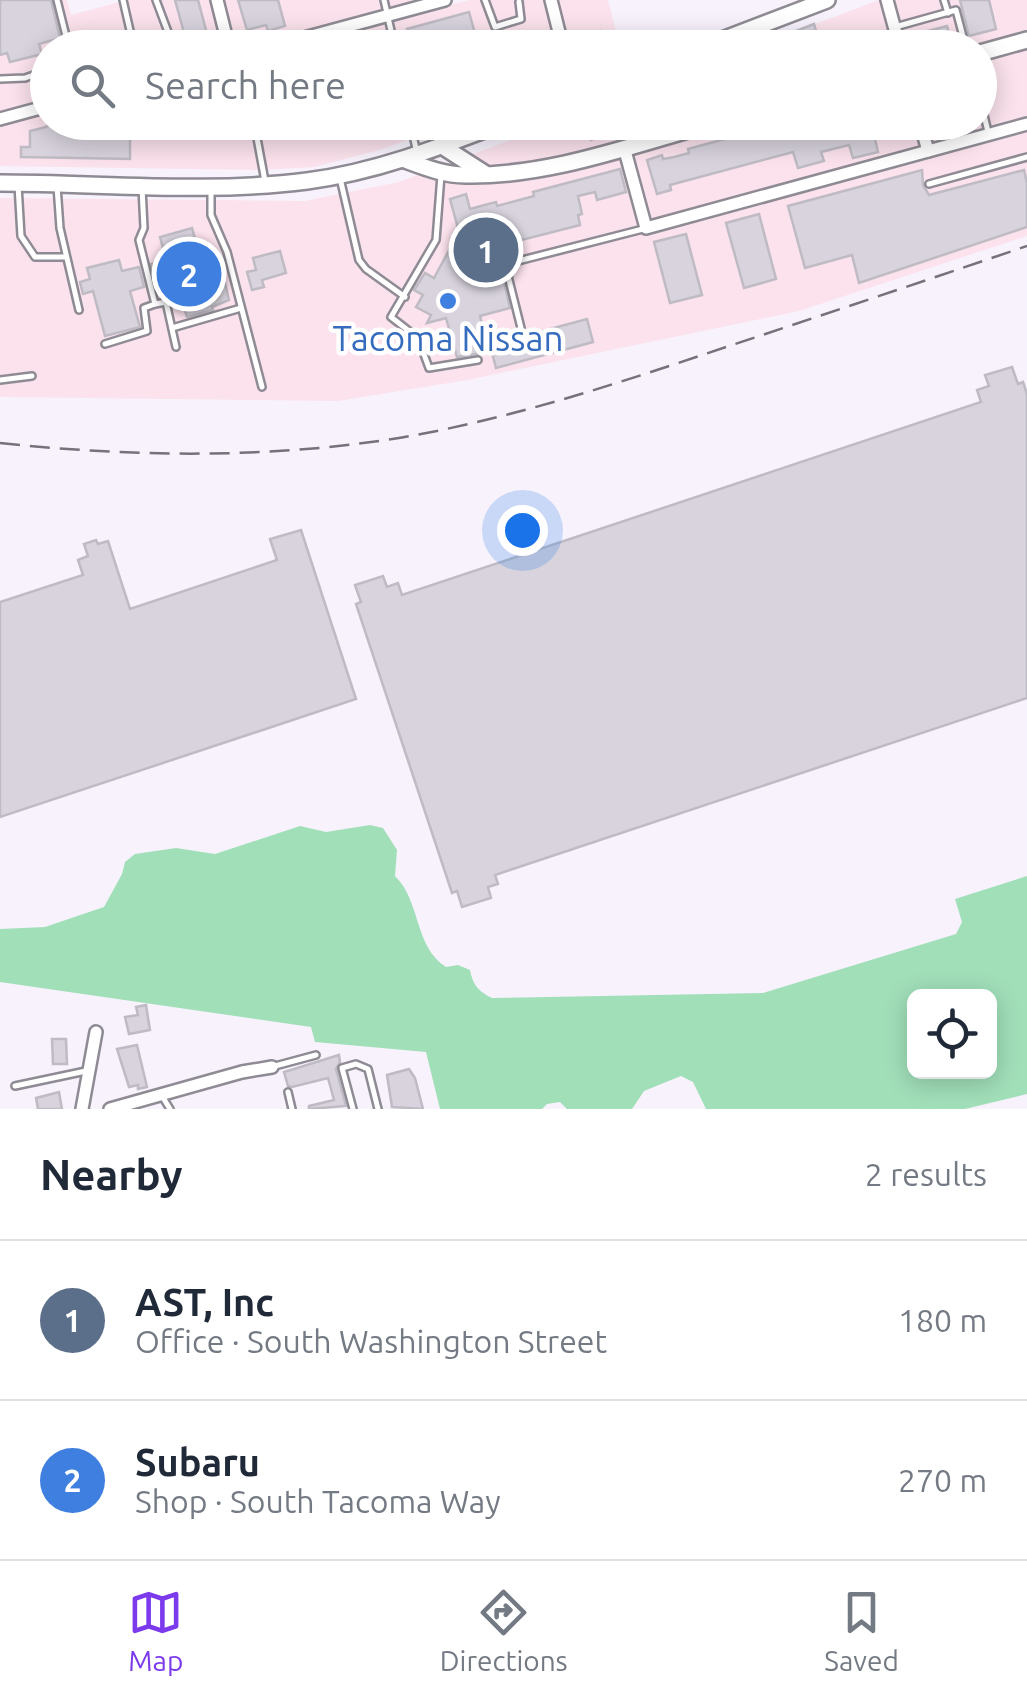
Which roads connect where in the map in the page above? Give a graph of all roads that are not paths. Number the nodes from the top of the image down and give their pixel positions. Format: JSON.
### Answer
{"nodes":[{"id":1,"x":57,"y":0,"type":"edge"},
{"id":2,"x":123,"y":0,"type":"edge"},
{"id":3,"x":156,"y":0,"type":"edge"},
{"id":4,"x":217,"y":0,"type":"edge"},
{"id":5,"x":384,"y":0,"type":"edge"},
{"id":6,"x":485,"y":0,"type":"edge"},
{"id":7,"x":550,"y":0,"type":"edge"},
{"id":8,"x":827,"y":0,"type":"edge"},
{"id":9,"x":887,"y":0,"type":"edge"},
{"id":10,"x":944,"y":0,"type":"edge"},
{"id":11,"x":439,"y":1,"type":"edge"},
{"id":12,"x":519,"y":2,"type":"edge"},
{"id":13,"x":948,"y":13,"type":"junction"},
{"id":14,"x":387,"y":15,"type":"junction"},
{"id":15,"x":894,"y":27,"type":"junction"},
{"id":16,"x":64,"y":30,"type":"edge"},
{"id":17,"x":130,"y":30,"type":"edge"},
{"id":18,"x":167,"y":30,"type":"edge"},
{"id":19,"x":224,"y":30,"type":"edge"},
{"id":20,"x":332,"y":30,"type":"edge"},
{"id":21,"x":391,"y":30,"type":"edge"},
{"id":22,"x":558,"y":30,"type":"edge"},
{"id":23,"x":748,"y":30,"type":"edge"},
{"id":24,"x":895,"y":30,"type":"edge"},
{"id":25,"x":961,"y":30,"type":"edge"},
{"id":26,"x":1027,"y":40,"type":"edge"},
{"id":27,"x":997,"y":48,"type":"edge"},
{"id":28,"x":30,"y":76,"type":"edge"},
{"id":29,"x":0,"y":79,"type":"edge"},
{"id":30,"x":30,"y":111,"type":"edge"},
{"id":31,"x":0,"y":119,"type":"edge"},
{"id":32,"x":1027,"y":124,"type":"edge"},
{"id":33,"x":997,"y":132,"type":"edge"},
{"id":34,"x":257,"y":140,"type":"edge"},
{"id":35,"x":411,"y":140,"type":"edge"},
{"id":36,"x":458,"y":140,"type":"edge"},
{"id":37,"x":650,"y":140,"type":"edge"},
{"id":38,"x":925,"y":140,"type":"edge"},
{"id":39,"x":967,"y":140,"type":"edge"},
{"id":40,"x":442,"y":146,"type":"junction"},
{"id":41,"x":624,"y":147,"type":"junction"},
{"id":42,"x":928,"y":151,"type":"junction"},
{"id":43,"x":411,"y":157,"type":"junction"},
{"id":44,"x":1027,"y":157,"type":"edge"},
{"id":45,"x":442,"y":172,"type":"junction"},
{"id":46,"x":484,"y":173,"type":"junction"},
{"id":47,"x":340,"y":175,"type":"junction"},
{"id":48,"x":0,"y":182,"type":"edge"},
{"id":49,"x":18,"y":182,"type":"junction"},
{"id":50,"x":57,"y":183,"type":"junction"},
{"id":51,"x":265,"y":184,"type":"junction"},
{"id":52,"x":928,"y":184,"type":"dead end"},
{"id":53,"x":142,"y":185,"type":"junction"},
{"id":54,"x":211,"y":186,"type":"junction"},
{"id":55,"x":646,"y":228,"type":"junction"},
{"id":56,"x":66,"y":257,"type":"junction"},
{"id":57,"x":405,"y":297,"type":"junction"},
{"id":58,"x":154,"y":304,"type":"junction"},
{"id":59,"x":241,"y":308,"type":"junction"},
{"id":60,"x":79,"y":310,"type":"dead end"},
{"id":61,"x":172,"y":328,"type":"junction"},
{"id":62,"x":521,"y":328,"type":"dead end"},
{"id":63,"x":105,"y":344,"type":"dead end"},
{"id":64,"x":176,"y":347,"type":"dead end"},
{"id":65,"x":478,"y":360,"type":"dead end"},
{"id":66,"x":32,"y":376,"type":"dead end"},
{"id":67,"x":0,"y":380,"type":"edge"},
{"id":68,"x":262,"y":387,"type":"dead end"},
{"id":69,"x":96,"y":1032,"type":"dead end"},
{"id":70,"x":316,"y":1056,"type":"dead end"},
{"id":71,"x":272,"y":1067,"type":"joint"},
{"id":72,"x":89,"y":1070,"type":"junction"},
{"id":73,"x":15,"y":1086,"type":"dead end"},
{"id":74,"x":288,"y":1092,"type":"dead end"},
{"id":75,"x":162,"y":1096,"type":"junction"},
{"id":76,"x":82,"y":1109,"type":"edge"},
{"id":77,"x":110,"y":1109,"type":"edge"},
{"id":78,"x":170,"y":1109,"type":"edge"},
{"id":79,"x":292,"y":1109,"type":"edge"},
{"id":80,"x":353,"y":1109,"type":"edge"},
{"id":81,"x":378,"y":1109,"type":"edge"}],
"edges":[{"from":1,"to":16,"type":"lane"},
{"from":2,"to":17,"type":"lane"},
{"from":3,"to":18,"type":"lane"},
{"from":4,"to":19,"type":"street"},
{"from":5,"to":14,"type":"lane"},
{"from":6,"to":12,"type":"lane"},
{"from":7,"to":22,"type":"street"},
{"from":8,"to":23,"type":"main road"},
{"from":9,"to":15,"type":"street"},
{"from":10,"to":13,"type":"lane"},
{"from":11,"to":14,"type":"street"},
{"from":13,"to":15,"type":"lane"},
{"from":13,"to":25,"type":"lane"},
{"from":14,"to":20,"type":"street"},
{"from":14,"to":21,"type":"lane"},
{"from":15,"to":24,"type":"street"},
{"from":26,"to":27,"type":"main road"},
{"from":28,"to":29,"type":"lane"},
{"from":30,"to":31,"type":"street"},
{"from":32,"to":33,"type":"street"},
{"from":34,"to":51,"type":"lane"},
{"from":35,"to":43,"type":"lane"},
{"from":36,"to":40,"type":"main road"},
{"from":37,"to":41,"type":"main road"},
{"from":38,"to":42,"type":"street"},
{"from":39,"to":42,"type":"street"},
{"from":40,"to":43,"type":"main road"},
{"from":40,"to":46,"type":"main road"},
{"from":41,"to":46,"type":"main road"},
{"from":41,"to":55,"type":"street"},
{"from":42,"to":55,"type":"street"},
{"from":43,"to":45,"type":"main road"},
{"from":43,"to":47,"type":"main road"},
{"from":44,"to":52,"type":"lane"},
{"from":45,"to":46,"type":"main road"},
{"from":45,"to":57,"type":"lane"},
{"from":47,"to":51,"type":"main road"},
{"from":47,"to":57,"type":"lane"},
{"from":48,"to":49,"type":"main road"},
{"from":49,"to":50,"type":"main road"},
{"from":49,"to":56,"type":"lane"},
{"from":50,"to":53,"type":"main road"},
{"from":50,"to":56,"type":"lane"},
{"from":51,"to":54,"type":"main road"},
{"from":53,"to":54,"type":"main road"},
{"from":53,"to":58,"type":"lane"},
{"from":54,"to":59,"type":"lane"},
{"from":55,"to":62,"type":"lane"},
{"from":56,"to":60,"type":"lane"},
{"from":57,"to":65,"type":"lane"},
{"from":58,"to":61,"type":"lane"},
{"from":58,"to":63,"type":"lane"},
{"from":59,"to":61,"type":"lane"},
{"from":59,"to":68,"type":"lane"},
{"from":61,"to":64,"type":"lane"},
{"from":66,"to":67,"type":"lane"},
{"from":69,"to":72,"type":"street"},
{"from":70,"to":71,"type":"lane"},
{"from":71,"to":75,"type":"street"},
{"from":72,"to":73,"type":"lane"},
{"from":72,"to":76,"type":"street"},
{"from":74,"to":79,"type":"lane"},
{"from":75,"to":77,"type":"street"},
{"from":75,"to":78,"type":"lane"},
{"from":80,"to":81,"type":"lane"}]}
